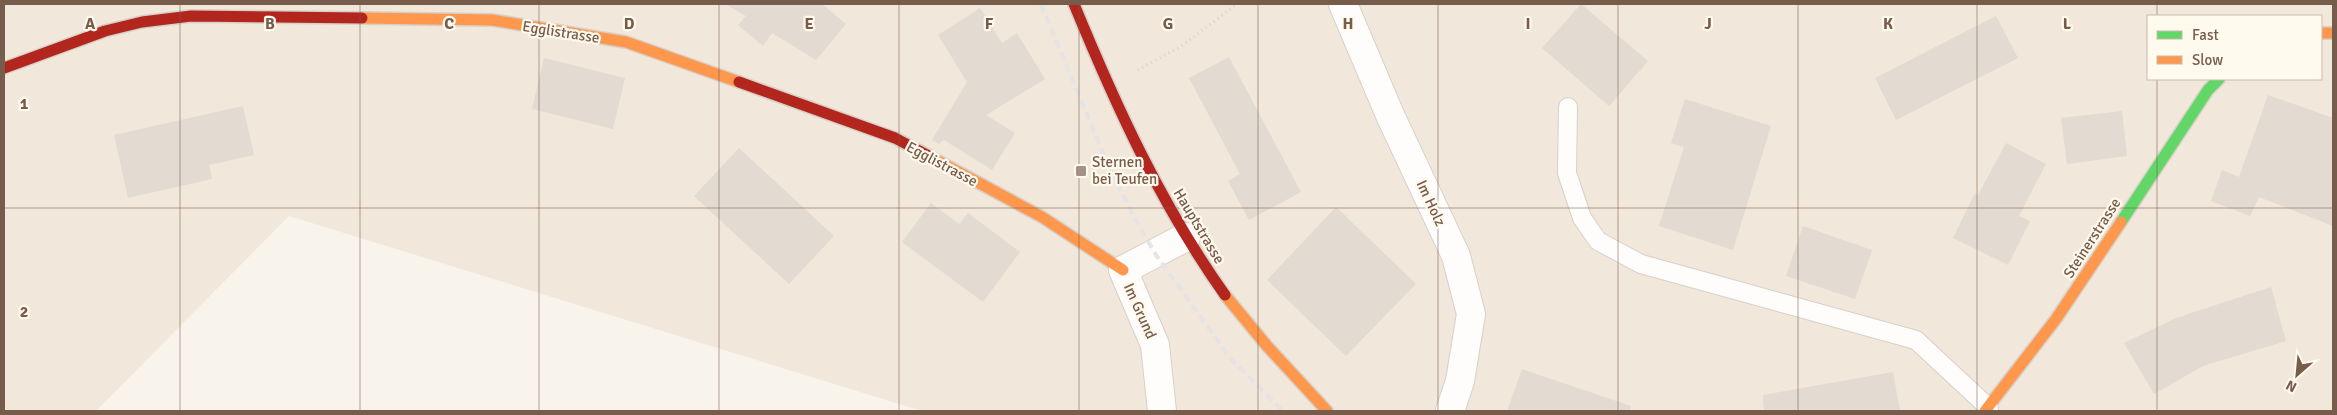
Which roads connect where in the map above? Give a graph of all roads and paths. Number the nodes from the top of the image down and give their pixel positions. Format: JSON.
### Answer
{"nodes":[{"id":1,"x":1074,"y":4,"type":"edge"},
{"id":2,"x":1237,"y":4,"type":"edge"},
{"id":3,"x":1343,"y":4,"type":"edge"},
{"id":4,"x":4,"y":68,"type":"edge"},
{"id":5,"x":1133,"y":72,"type":"dead end"},
{"id":6,"x":2218,"y":80,"type":"edge"},
{"id":7,"x":1568,"y":107,"type":"dead end"},
{"id":8,"x":1186,"y":237,"type":"junction"},
{"id":9,"x":1122,"y":270,"type":"junction"},
{"id":10,"x":1987,"y":410,"type":"edge"},
{"id":11,"x":1162,"y":411,"type":"edge"},
{"id":12,"x":1328,"y":411,"type":"edge"},
{"id":13,"x":1450,"y":411,"type":"edge"}],
"edges":[{"from":1,"to":8,"type":"street","name":"Hauptstrasse"},
{"from":2,"to":5,"type":"path"},
{"from":3,"to":13,"type":"street","name":"Im Holz"},
{"from":4,"to":9,"type":"street","name":"Egglistrasse"},
{"from":6,"to":10,"type":"street","name":"Steinerstrasse"},
{"from":7,"to":10,"type":"lane"},
{"from":8,"to":9,"type":"street"},
{"from":8,"to":12,"type":"street","name":"Hauptstrasse"},
{"from":9,"to":11,"type":"street","name":"Im Grund"}]}
